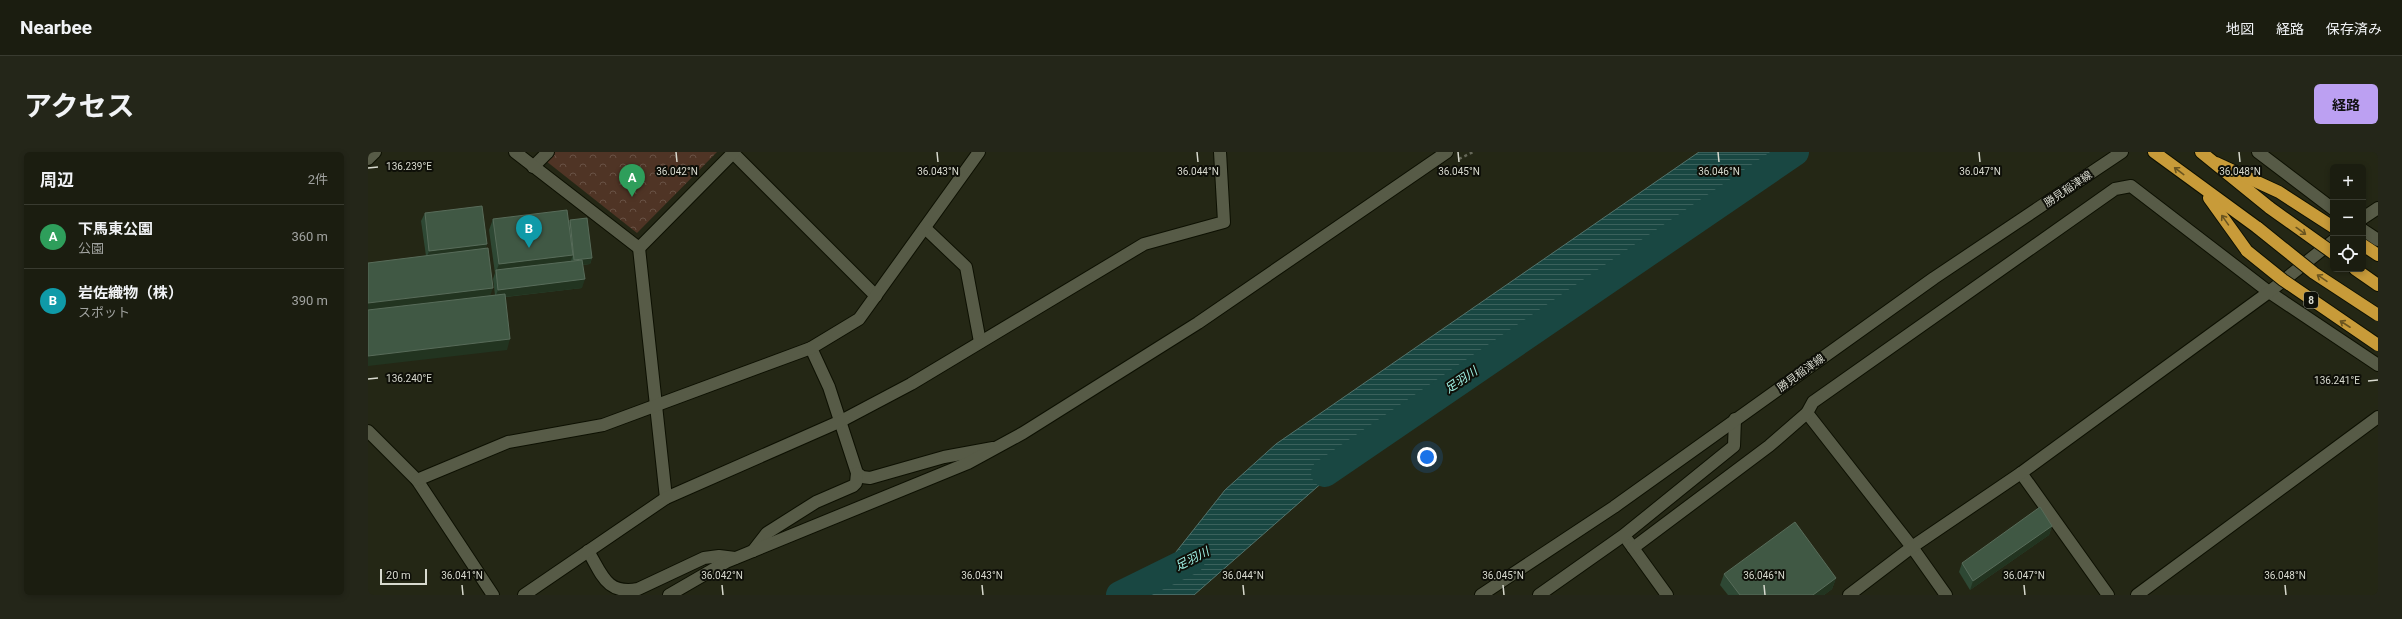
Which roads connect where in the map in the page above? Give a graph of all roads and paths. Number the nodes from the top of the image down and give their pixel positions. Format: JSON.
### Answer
{"nodes":[{"id":1,"x":375,"y":152,"type":"edge"},
{"id":2,"x":515,"y":152,"type":"edge"},
{"id":3,"x":548,"y":152,"type":"edge"},
{"id":4,"x":979,"y":152,"type":"edge"},
{"id":5,"x":1220,"y":152,"type":"edge"},
{"id":6,"x":1447,"y":152,"type":"edge"},
{"id":7,"x":2122,"y":152,"type":"edge"},
{"id":8,"x":2154,"y":152,"type":"edge"},
{"id":9,"x":2201,"y":152,"type":"edge"},
{"id":10,"x":2258,"y":152,"type":"edge"},
{"id":11,"x":733,"y":153,"type":"edge"},
{"id":12,"x":368,"y":159,"type":"edge"},
{"id":13,"x":2216,"y":164,"type":"junction"},
{"id":14,"x":533,"y":166,"type":"junction"},
{"id":15,"x":2204,"y":190,"type":"junction"},
{"id":16,"x":2330,"y":207,"type":"edge"},
{"id":17,"x":2378,"y":208,"type":"edge"},
{"id":18,"x":2366,"y":216,"type":"edge"},
{"id":19,"x":2330,"y":224,"type":"edge"},
{"id":20,"x":925,"y":228,"type":"junction"},
{"id":21,"x":2366,"y":232,"type":"edge"},
{"id":22,"x":2378,"y":240,"type":"edge"},
{"id":23,"x":2330,"y":243,"type":"edge"},
{"id":24,"x":2366,"y":247,"type":"edge"},
{"id":25,"x":639,"y":248,"type":"junction"},
{"id":26,"x":2330,"y":251,"type":"edge"},
{"id":27,"x":2378,"y":255,"type":"edge"},
{"id":28,"x":2358,"y":272,"type":"edge"},
{"id":29,"x":2378,"y":285,"type":"edge"},
{"id":30,"x":2268,"y":292,"type":"junction"},
{"id":31,"x":876,"y":296,"type":"junction"},
{"id":32,"x":2378,"y":315,"type":"edge"},
{"id":33,"x":980,"y":342,"type":"junction"},
{"id":34,"x":2378,"y":345,"type":"edge"},
{"id":35,"x":811,"y":348,"type":"junction"},
{"id":36,"x":2378,"y":364,"type":"edge"},
{"id":37,"x":658,"y":405,"type":"junction"},
{"id":38,"x":1807,"y":413,"type":"junction"},
{"id":39,"x":2378,"y":417,"type":"edge"},
{"id":40,"x":1736,"y":419,"type":"junction"},
{"id":41,"x":841,"y":421,"type":"junction"},
{"id":42,"x":370,"y":438,"type":"edge"},
{"id":43,"x":996,"y":447,"type":"junction"},
{"id":44,"x":857,"y":473,"type":"junction"},
{"id":45,"x":2021,"y":473,"type":"junction"},
{"id":46,"x":417,"y":480,"type":"junction"},
{"id":47,"x":666,"y":498,"type":"junction"},
{"id":48,"x":1624,"y":535,"type":"junction"},
{"id":49,"x":1912,"y":547,"type":"junction"},
{"id":50,"x":1633,"y":548,"type":"junction"},
{"id":51,"x":588,"y":551,"type":"junction"},
{"id":52,"x":753,"y":551,"type":"junction"},
{"id":53,"x":735,"y":558,"type":"junction"},
{"id":54,"x":493,"y":595,"type":"edge"},
{"id":55,"x":524,"y":595,"type":"edge"},
{"id":56,"x":669,"y":595,"type":"edge"},
{"id":57,"x":1481,"y":595,"type":"edge"},
{"id":58,"x":1539,"y":595,"type":"edge"},
{"id":59,"x":1667,"y":595,"type":"edge"},
{"id":60,"x":1849,"y":595,"type":"edge"},
{"id":61,"x":1946,"y":595,"type":"edge"},
{"id":62,"x":2108,"y":595,"type":"edge"},
{"id":63,"x":2137,"y":595,"type":"edge"}],
"edges":[{"from":1,"to":12,"type":"street"},
{"from":2,"to":14,"type":"street"},
{"from":3,"to":14,"type":"street"},
{"from":4,"to":20,"type":"street"},
{"from":5,"to":33,"type":"street"},
{"from":6,"to":43,"type":"street"},
{"from":7,"to":40,"type":"street","name":"勝見稲津線"},
{"from":15,"to":8,"type":"highway","number":"8","one_way":true},
{"from":9,"to":13,"type":"highway"},
{"from":10,"to":16,"type":"street"},
{"from":11,"to":25,"type":"street"},
{"from":11,"to":31,"type":"street"},
{"from":13,"to":19,"type":"highway"},
{"from":13,"to":26,"type":"highway","one_way":true,"bridge":true},
{"from":14,"to":25,"type":"street"},
{"from":32,"to":15,"type":"highway","number":"8","one_way":true,"bridge":true},
{"from":34,"to":15,"type":"highway","number":"8","one_way":true,"bridge":true},
{"from":17,"to":18,"type":"street"},
{"from":20,"to":31,"type":"street"},
{"from":20,"to":33,"type":"street"},
{"from":21,"to":22,"type":"street"},
{"from":23,"to":30,"type":"street"},
{"from":24,"to":27,"type":"highway"},
{"from":25,"to":37,"type":"street"},
{"from":28,"to":29,"type":"highway"},
{"from":30,"to":36,"type":"street"},
{"from":30,"to":38,"type":"street"},
{"from":30,"to":45,"type":"street"},
{"from":31,"to":35,"type":"street"},
{"from":33,"to":41,"type":"street"},
{"from":35,"to":37,"type":"street"},
{"from":35,"to":41,"type":"street"},
{"from":37,"to":46,"type":"street"},
{"from":37,"to":47,"type":"street"},
{"from":38,"to":49,"type":"street"},
{"from":38,"to":50,"type":"street"},
{"from":39,"to":63,"type":"street"},
{"from":40,"to":48,"type":"street"},
{"from":40,"to":57,"type":"street","name":"勝見稲津線"},
{"from":41,"to":44,"type":"street"},
{"from":41,"to":47,"type":"street"},
{"from":42,"to":46,"type":"street"},
{"from":43,"to":44,"type":"street"},
{"from":43,"to":52,"type":"street"},
{"from":44,"to":52,"type":"street"},
{"from":45,"to":49,"type":"street"},
{"from":45,"to":62,"type":"street"},
{"from":46,"to":54,"type":"street"},
{"from":47,"to":51,"type":"street"},
{"from":48,"to":50,"type":"street"},
{"from":48,"to":58,"type":"street"},
{"from":49,"to":60,"type":"street"},
{"from":49,"to":61,"type":"street"},
{"from":50,"to":59,"type":"street"},
{"from":51,"to":53,"type":"street"},
{"from":51,"to":55,"type":"street"},
{"from":52,"to":53,"type":"street"},
{"from":53,"to":56,"type":"street"}]}
